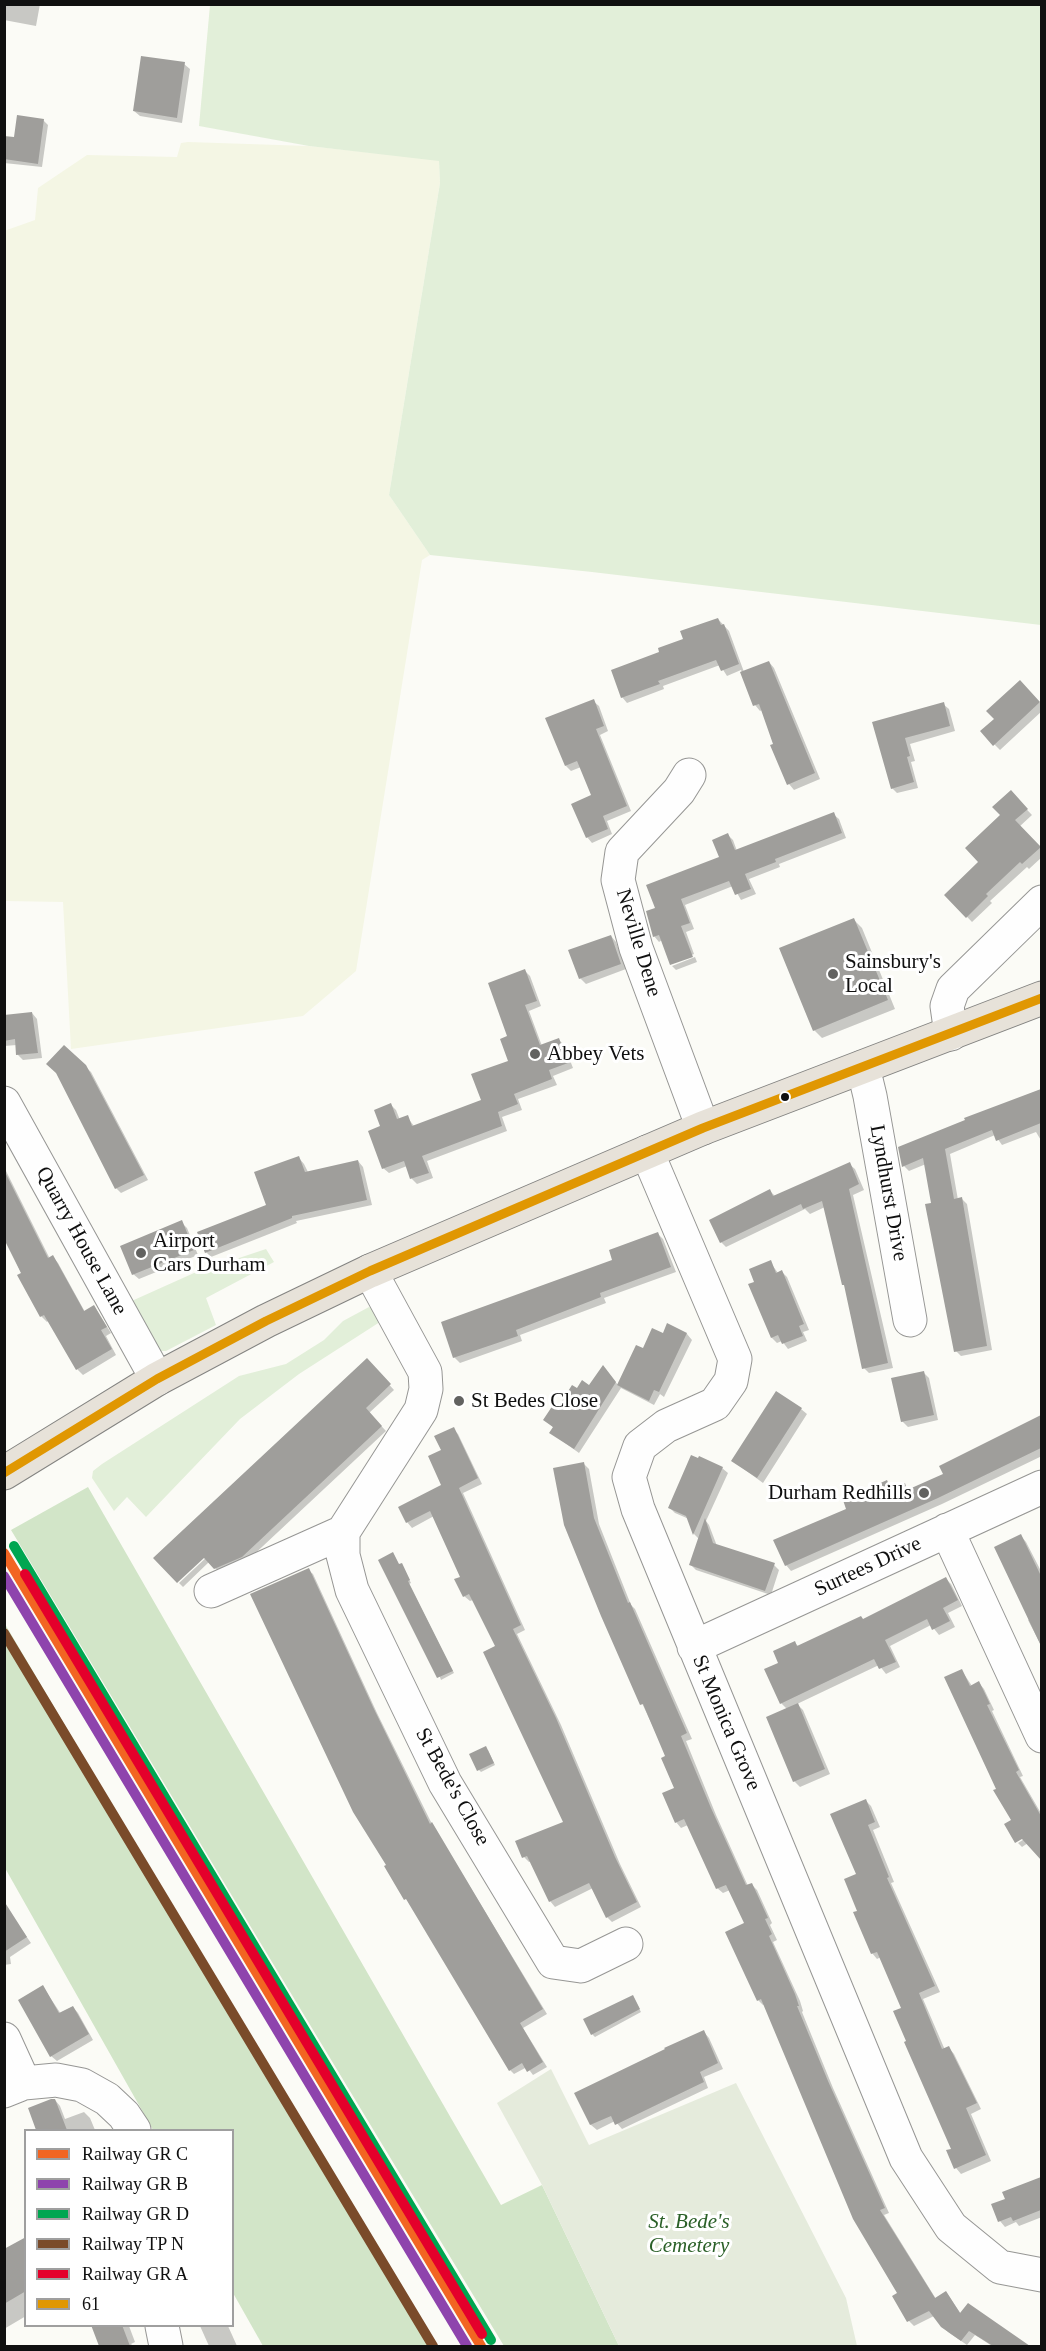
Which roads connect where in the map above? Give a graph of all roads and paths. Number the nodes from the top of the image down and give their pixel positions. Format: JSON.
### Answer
{"nodes":[{"id":1,"x":689,"y":775,"type":"dead end"},
{"id":2,"x":1041,"y":902,"type":"edge"},
{"id":3,"x":1041,"y":998,"type":"edge"},
{"id":4,"x":951,"y":1034,"type":"junction"},
{"id":5,"x":863,"y":1067,"type":"junction"},
{"id":6,"x":4,"y":1103,"type":"edge"},
{"id":7,"x":703,"y":1128,"type":"junction"},
{"id":8,"x":647,"y":1152,"type":"junction"},
{"id":9,"x":370,"y":1271,"type":"junction"},
{"id":10,"x":910,"y":1320,"type":"dead end"},
{"id":11,"x":157,"y":1379,"type":"junction"},
{"id":12,"x":4,"y":1473,"type":"edge"},
{"id":13,"x":1041,"y":1487,"type":"edge"},
{"id":14,"x":947,"y":1530,"type":"junction"},
{"id":15,"x":344,"y":1532,"type":"junction"},
{"id":16,"x":211,"y":1591,"type":"dead end"},
{"id":17,"x":694,"y":1647,"type":"junction"},
{"id":18,"x":1041,"y":1736,"type":"edge"},
{"id":19,"x":626,"y":1944,"type":"dead end"},
{"id":20,"x":4,"y":2039,"type":"edge"},
{"id":21,"x":14,"y":2087,"type":"edge"},
{"id":22,"x":133,"y":2129,"type":"edge"},
{"id":23,"x":1041,"y":2276,"type":"edge"},
{"id":24,"x":162,"y":2327,"type":"edge"},
{"id":25,"x":166,"y":2346,"type":"edge"}],
"edges":[{"from":1,"to":7,"type":"street","name":"Neville Dene"},
{"from":2,"to":4,"type":"street"},
{"from":3,"to":4,"type":"highway"},
{"from":4,"to":5,"type":"highway"},
{"from":5,"to":7,"type":"highway"},
{"from":5,"to":10,"type":"street","name":"Lyndhurst Drive"},
{"from":6,"to":11,"type":"street","name":"Quarry House Lane"},
{"from":7,"to":8,"type":"highway"},
{"from":8,"to":9,"type":"highway"},
{"from":8,"to":17,"type":"street","name":"St Monica Grove"},
{"from":9,"to":11,"type":"highway"},
{"from":9,"to":15,"type":"street"},
{"from":11,"to":12,"type":"highway"},
{"from":13,"to":14,"type":"street","name":"Surtees Drive"},
{"from":14,"to":17,"type":"street","name":"Surtees Drive"},
{"from":14,"to":18,"type":"street"},
{"from":15,"to":16,"type":"street"},
{"from":15,"to":19,"type":"street","name":"St Bede's Close"},
{"from":17,"to":23,"type":"street","name":"St Monica Grove"},
{"from":20,"to":21,"type":"street"},
{"from":21,"to":22,"type":"street"},
{"from":24,"to":25,"type":"street"}]}
